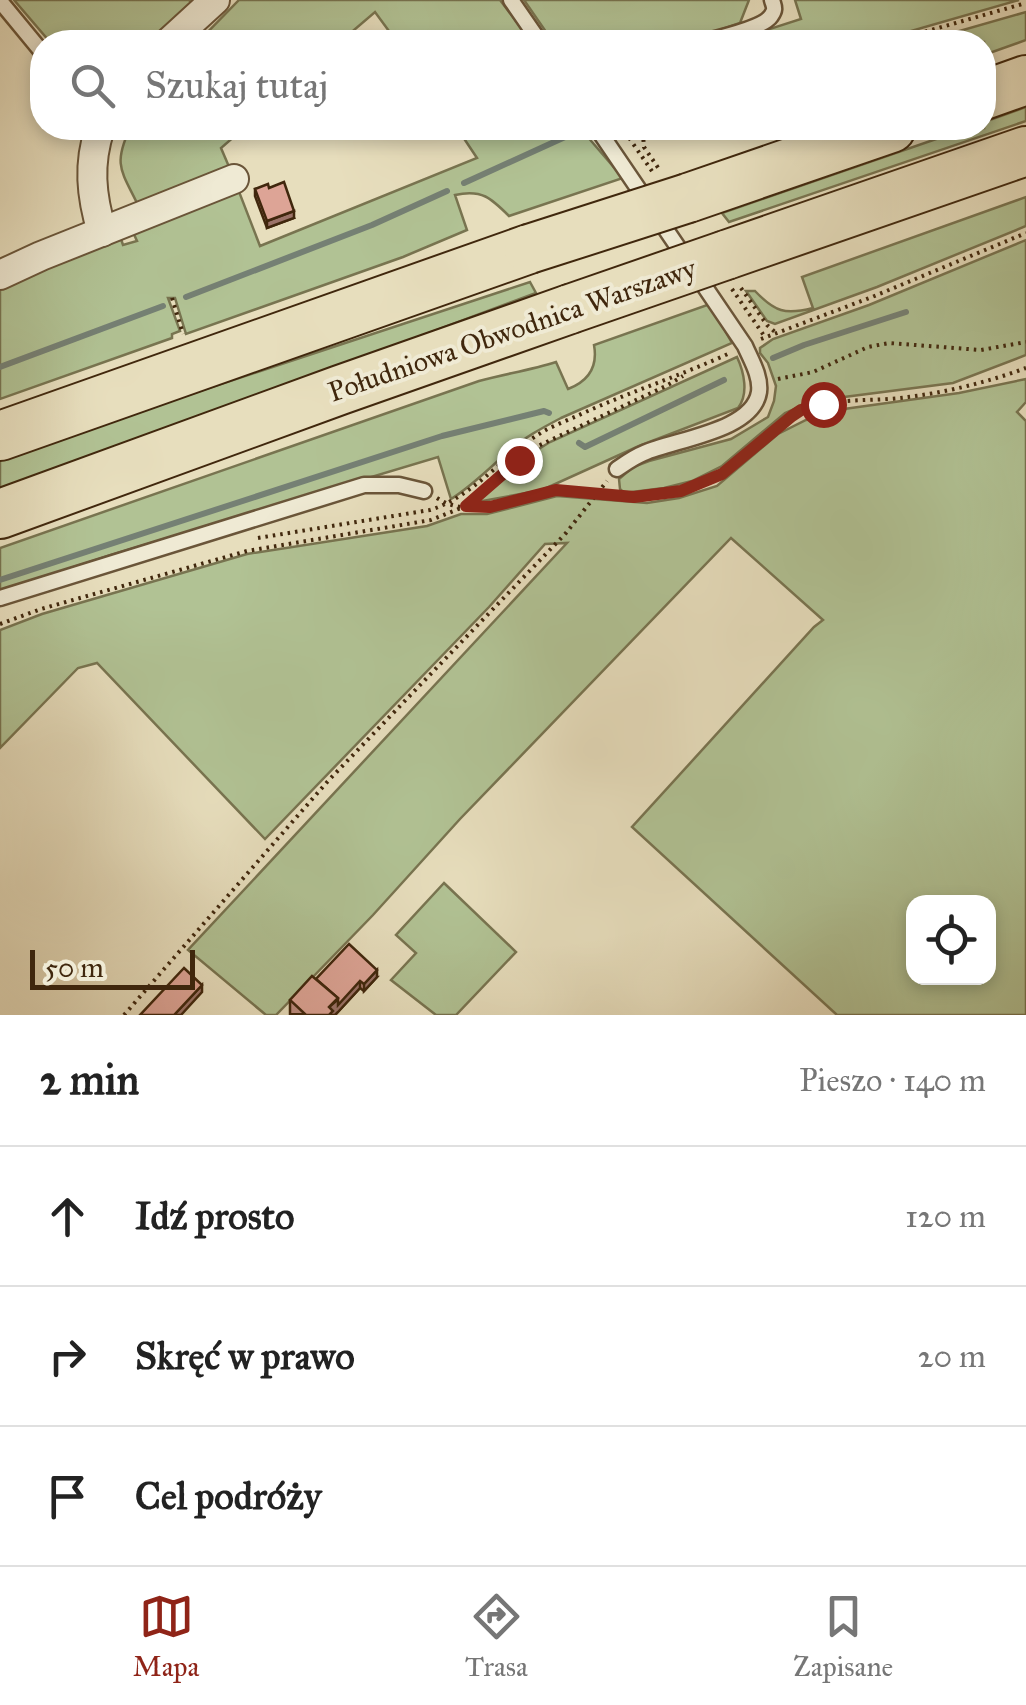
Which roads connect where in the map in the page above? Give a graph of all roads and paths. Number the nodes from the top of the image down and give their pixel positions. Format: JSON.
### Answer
{"nodes":[{"id":1,"x":215,"y":0,"type":"edge"},
{"id":2,"x":511,"y":0,"type":"edge"},
{"id":3,"x":772,"y":0,"type":"edge"},
{"id":4,"x":0,"y":1,"type":"edge"},
{"id":5,"x":1026,"y":3,"type":"edge"},
{"id":6,"x":182,"y":30,"type":"edge"},
{"id":7,"x":532,"y":30,"type":"edge"},
{"id":8,"x":743,"y":30,"type":"edge"},
{"id":9,"x":932,"y":30,"type":"edge"},
{"id":10,"x":30,"y":37,"type":"edge"},
{"id":11,"x":1026,"y":80,"type":"edge"},
{"id":12,"x":996,"y":91,"type":"edge"},
{"id":13,"x":97,"y":140,"type":"edge"},
{"id":14,"x":605,"y":140,"type":"edge"},
{"id":15,"x":856,"y":140,"type":"edge"},
{"id":16,"x":1026,"y":151,"type":"edge"},
{"id":17,"x":234,"y":179,"type":"dead end"},
{"id":18,"x":102,"y":232,"type":"junction"},
{"id":19,"x":1026,"y":234,"type":"edge"},
{"id":20,"x":0,"y":275,"type":"edge"},
{"id":21,"x":172,"y":298,"type":"dead end"},
{"id":22,"x":182,"y":334,"type":"dead end"},
{"id":23,"x":1026,"y":342,"type":"edge"},
{"id":24,"x":746,"y":346,"type":"junction"},
{"id":25,"x":1026,"y":368,"type":"edge"},
{"id":26,"x":759,"y":383,"type":"junction"},
{"id":27,"x":0,"y":436,"type":"edge"},
{"id":28,"x":617,"y":469,"type":"dead end"},
{"id":29,"x":424,"y":491,"type":"joint"},
{"id":30,"x":597,"y":494,"type":"junction"},
{"id":31,"x":466,"y":506,"type":"junction"},
{"id":32,"x":0,"y":514,"type":"edge"},
{"id":33,"x":0,"y":598,"type":"edge"},
{"id":34,"x":0,"y":624,"type":"edge"},
{"id":35,"x":124,"y":1015,"type":"edge"}],
"edges":[{"from":1,"to":6,"type":"street"},
{"from":2,"to":7,"type":"lane"},
{"from":3,"to":8,"type":"lane"},
{"from":4,"to":10,"type":"lane"},
{"from":5,"to":9,"type":"path"},
{"from":11,"to":12,"type":"highway"},
{"from":13,"to":18,"type":"street"},
{"from":14,"to":24,"type":"lane"},
{"from":15,"to":27,"type":"highway","bridge":true},
{"from":16,"to":32,"type":"highway","name":"Południowa Obwodnica Warszawy","bridge":true},
{"from":17,"to":18,"type":"street"},
{"from":18,"to":20,"type":"street"},
{"from":19,"to":24,"type":"path"},
{"from":21,"to":22,"type":"path"},
{"from":23,"to":26,"type":"path"},
{"from":24,"to":26,"type":"lane"},
{"from":24,"to":31,"type":"path"},
{"from":25,"to":30,"type":"path"},
{"from":26,"to":28,"type":"lane"},
{"from":29,"to":31,"type":"path"},
{"from":29,"to":33,"type":"lane"},
{"from":30,"to":31,"type":"path"},
{"from":30,"to":35,"type":"path"},
{"from":31,"to":34,"type":"path"}]}
